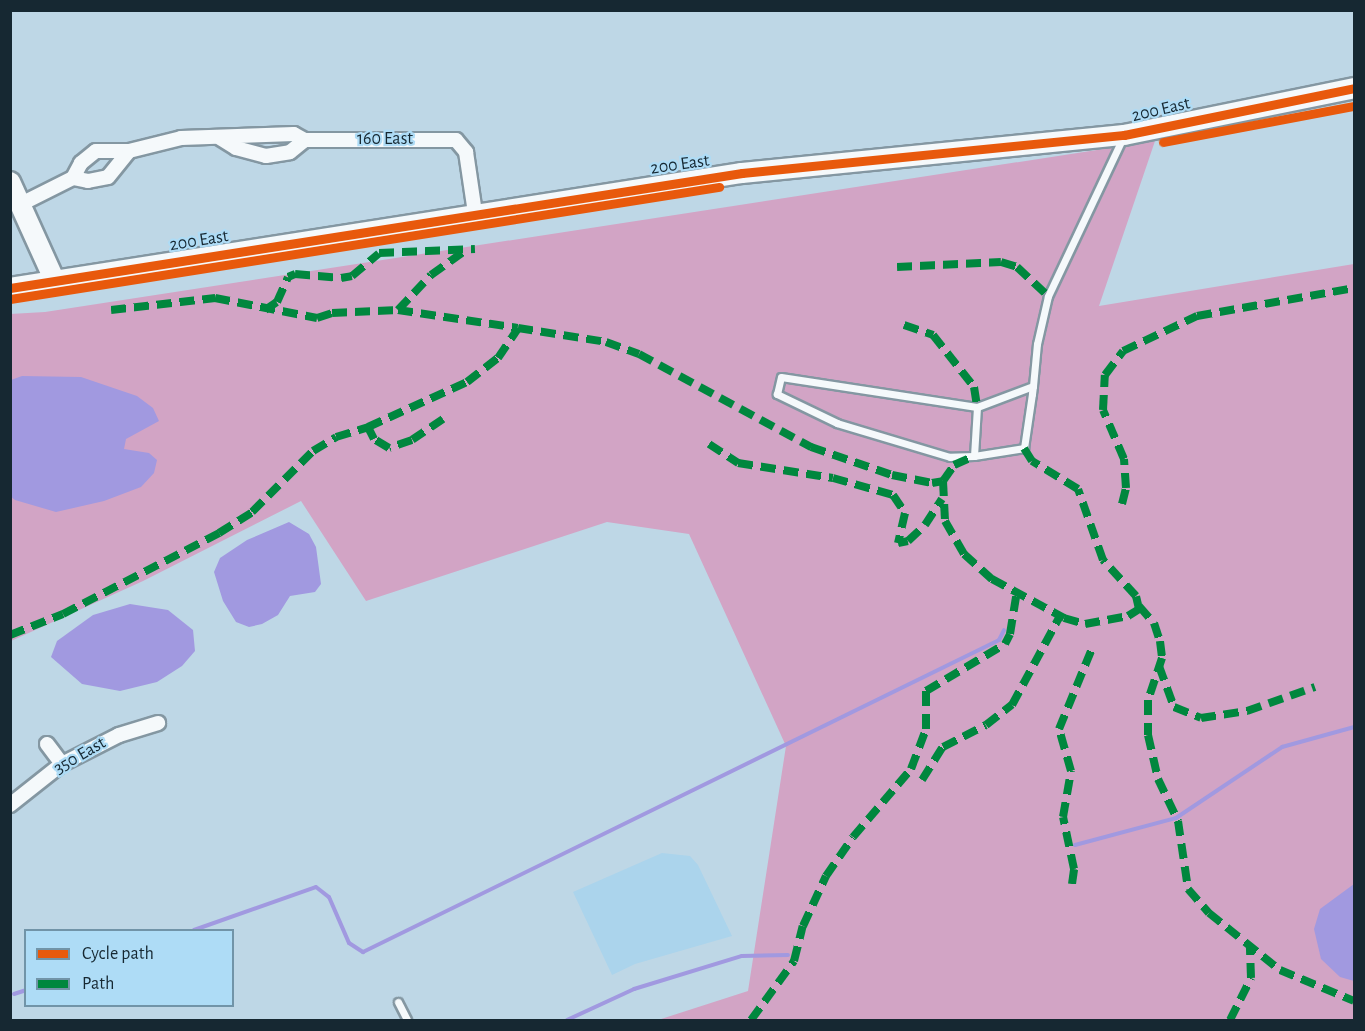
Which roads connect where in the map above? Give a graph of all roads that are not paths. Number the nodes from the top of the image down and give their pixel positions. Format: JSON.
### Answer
{"nodes":[{"id":1,"x":1354,"y":88,"type":"edge"},
{"id":2,"x":1124,"y":135,"type":"junction"},
{"id":3,"x":220,"y":138,"type":"junction"},
{"id":4,"x":305,"y":140,"type":"junction"},
{"id":5,"x":129,"y":151,"type":"junction"},
{"id":6,"x":73,"y":178,"type":"junction"},
{"id":7,"x":10,"y":182,"type":"edge"},
{"id":8,"x":21,"y":204,"type":"junction"},
{"id":9,"x":475,"y":213,"type":"junction"},
{"id":10,"x":56,"y":281,"type":"junction"},
{"id":11,"x":10,"y":288,"type":"edge"},
{"id":12,"x":1033,"y":386,"type":"junction"},
{"id":13,"x":977,"y":407,"type":"junction"},
{"id":14,"x":974,"y":456,"type":"junction"},
{"id":15,"x":158,"y":723,"type":"dead end"},
{"id":16,"x":47,"y":744,"type":"dead end"},
{"id":17,"x":62,"y":764,"type":"junction"},
{"id":18,"x":10,"y":805,"type":"edge"},
{"id":19,"x":398,"y":1002,"type":"dead end"},
{"id":20,"x":407,"y":1020,"type":"edge"}],
"edges":[{"from":1,"to":2,"type":"street","name":"200 East"},
{"from":2,"to":9,"type":"street","name":"200 East"},
{"from":2,"to":12,"type":"lane"},
{"from":3,"to":4,"type":"street","name":"160 East"},
{"from":3,"to":4,"type":"street","name":"160 East"},
{"from":3,"to":5,"type":"street","name":"160 East"},
{"from":4,"to":9,"type":"street","name":"160 East"},
{"from":5,"to":6,"type":"street","name":"160 East"},
{"from":5,"to":6,"type":"street","name":"160 East"},
{"from":6,"to":8,"type":"street","name":"160 East"},
{"from":7,"to":8,"type":"street"},
{"from":8,"to":10,"type":"street"},
{"from":9,"to":10,"type":"street","name":"200 East"},
{"from":10,"to":11,"type":"street","name":"200 East"},
{"from":12,"to":13,"type":"lane"},
{"from":12,"to":14,"type":"lane"},
{"from":13,"to":14,"type":"lane"},
{"from":13,"to":14,"type":"lane"},
{"from":15,"to":17,"type":"street","name":"350 East"},
{"from":16,"to":17,"type":"street"},
{"from":17,"to":18,"type":"street","name":"350 East"},
{"from":19,"to":20,"type":"lane"}]}
